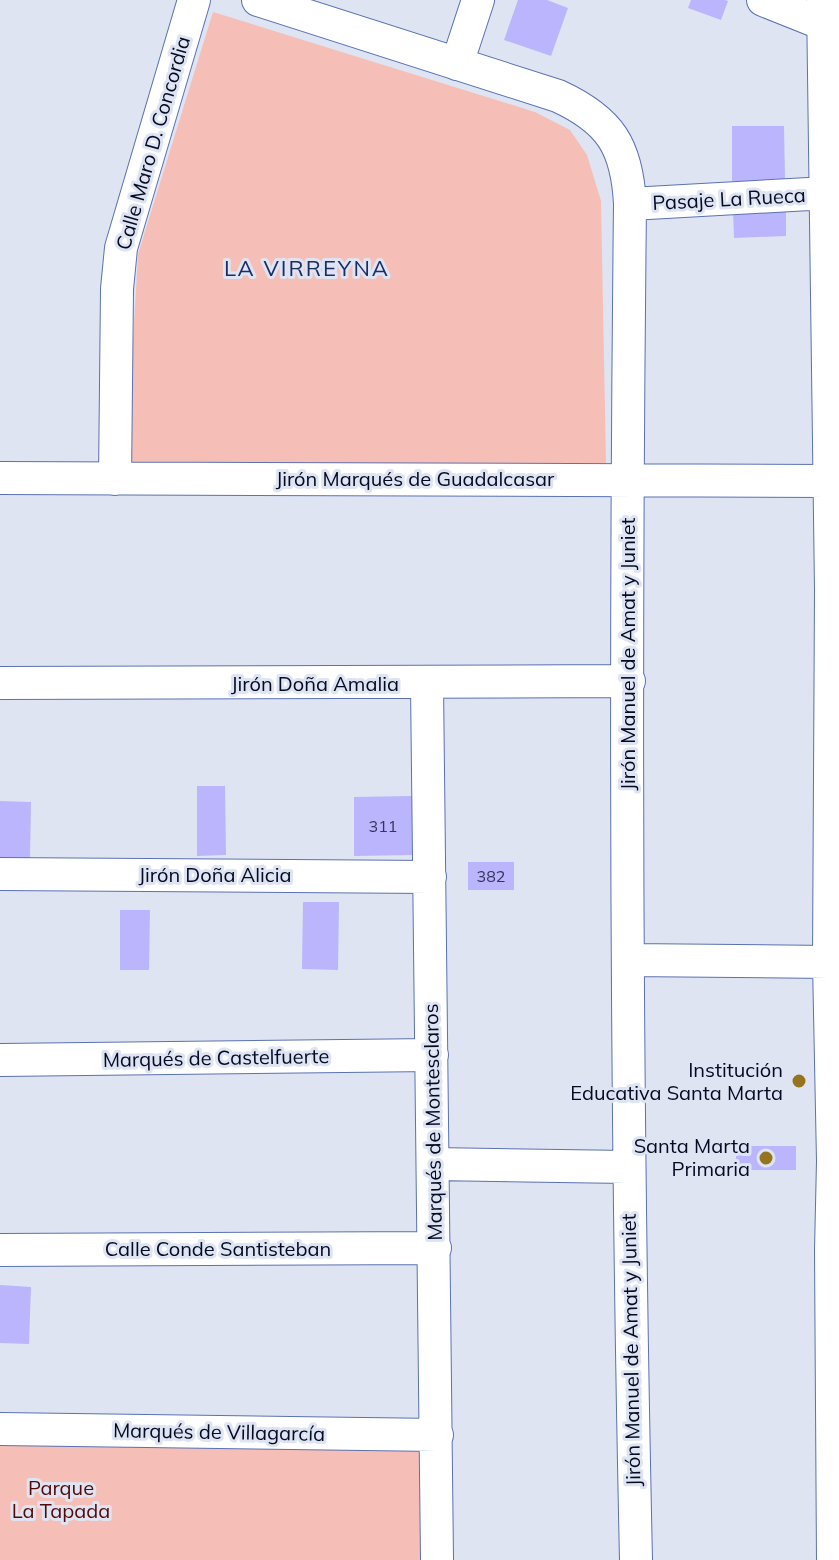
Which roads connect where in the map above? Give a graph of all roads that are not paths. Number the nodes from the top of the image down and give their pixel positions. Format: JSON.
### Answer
{"nodes":[{"id":1,"x":194,"y":0,"type":"edge"},
{"id":2,"x":258,"y":0,"type":"edge"},
{"id":3,"x":478,"y":0,"type":"edge"},
{"id":4,"x":734,"y":0,"type":"edge"},
{"id":5,"x":762,"y":0,"type":"edge"},
{"id":6,"x":827,"y":31,"type":"edge"},
{"id":7,"x":457,"y":64,"type":"junction"},
{"id":8,"x":827,"y":193,"type":"junction"},
{"id":9,"x":630,"y":204,"type":"junction"},
{"id":10,"x":833,"y":262,"type":"edge"},
{"id":11,"x":0,"y":478,"type":"edge"},
{"id":12,"x":115,"y":479,"type":"junction"},
{"id":13,"x":627,"y":480,"type":"junction"},
{"id":14,"x":830,"y":481,"type":"junction"},
{"id":15,"x":629,"y":681,"type":"junction"},
{"id":16,"x":0,"y":683,"type":"edge"},
{"id":17,"x":427,"y":684,"type":"junction"},
{"id":18,"x":0,"y":874,"type":"edge"},
{"id":19,"x":430,"y":877,"type":"junction"},
{"id":20,"x":628,"y":960,"type":"junction"},
{"id":21,"x":829,"y":962,"type":"junction"},
{"id":22,"x":432,"y":1055,"type":"junction"},
{"id":23,"x":0,"y":1060,"type":"edge"},
{"id":24,"x":836,"y":1161,"type":"edge"},
{"id":25,"x":434,"y":1164,"type":"junction"},
{"id":26,"x":628,"y":1167,"type":"junction"},
{"id":27,"x":435,"y":1248,"type":"junction"},
{"id":28,"x":0,"y":1250,"type":"edge"},
{"id":29,"x":836,"y":1340,"type":"edge"},
{"id":30,"x":0,"y":1429,"type":"edge"},
{"id":31,"x":437,"y":1435,"type":"junction"},
{"id":32,"x":437,"y":1560,"type":"edge"},
{"id":33,"x":636,"y":1560,"type":"edge"},
{"id":34,"x":833,"y":1560,"type":"edge"}],
"edges":[{"from":1,"to":12,"type":"street","name":"Calle Maro D. Concordia"},
{"from":2,"to":7,"type":"street","name":"Jirón Manuel de Amat y Juniet"},
{"from":3,"to":7,"type":"street"},
{"from":4,"to":5,"type":"street"},
{"from":5,"to":6,"type":"street"},
{"from":6,"to":8,"type":"street"},
{"from":7,"to":9,"type":"street","name":"Jirón Manuel de Amat y Juniet"},
{"from":8,"to":9,"type":"street","name":"Pasaje La Rueca"},
{"from":8,"to":10,"type":"street"},
{"from":9,"to":13,"type":"street","name":"Jirón Manuel de Amat y Juniet"},
{"from":10,"to":14,"type":"street"},
{"from":11,"to":12,"type":"street","name":"Jirón Marqués de Guadalcasar"},
{"from":12,"to":13,"type":"street","name":"Jirón Marqués de Guadalcasar"},
{"from":13,"to":14,"type":"street","name":"Jirón Marqués de Guadalcasar"},
{"from":13,"to":15,"type":"street","name":"Jirón Manuel de Amat y Juniet"},
{"from":14,"to":21,"type":"street"},
{"from":15,"to":17,"type":"street","name":"Jirón Doña Amalia"},
{"from":15,"to":20,"type":"street","name":"Jirón Manuel de Amat y Juniet"},
{"from":16,"to":17,"type":"street","name":"Jirón Doña Amalia"},
{"from":17,"to":19,"type":"street","name":"Marqués de Montesclaros"},
{"from":18,"to":19,"type":"street","name":"Jirón Doña Alicia"},
{"from":19,"to":22,"type":"street","name":"Marqués de Montesclaros"},
{"from":20,"to":21,"type":"street"},
{"from":20,"to":26,"type":"street","name":"Jirón Manuel de Amat y Juniet"},
{"from":21,"to":24,"type":"street"},
{"from":22,"to":23,"type":"street","name":"Marqués de Castelfuerte"},
{"from":22,"to":25,"type":"street","name":"Marqués de Montesclaros"},
{"from":24,"to":29,"type":"street"},
{"from":25,"to":26,"type":"street"},
{"from":25,"to":27,"type":"street","name":"Marqués de Montesclaros"},
{"from":26,"to":33,"type":"street","name":"Jirón Manuel de Amat y Juniet"},
{"from":27,"to":28,"type":"street","name":"Calle Conde Santisteban"},
{"from":27,"to":31,"type":"street","name":"Marqués de Montesclaros"},
{"from":29,"to":34,"type":"street"},
{"from":30,"to":31,"type":"street","name":"Marqués de Villagarcía"},
{"from":31,"to":32,"type":"street","name":"Marqués de Montesclaros"}]}
